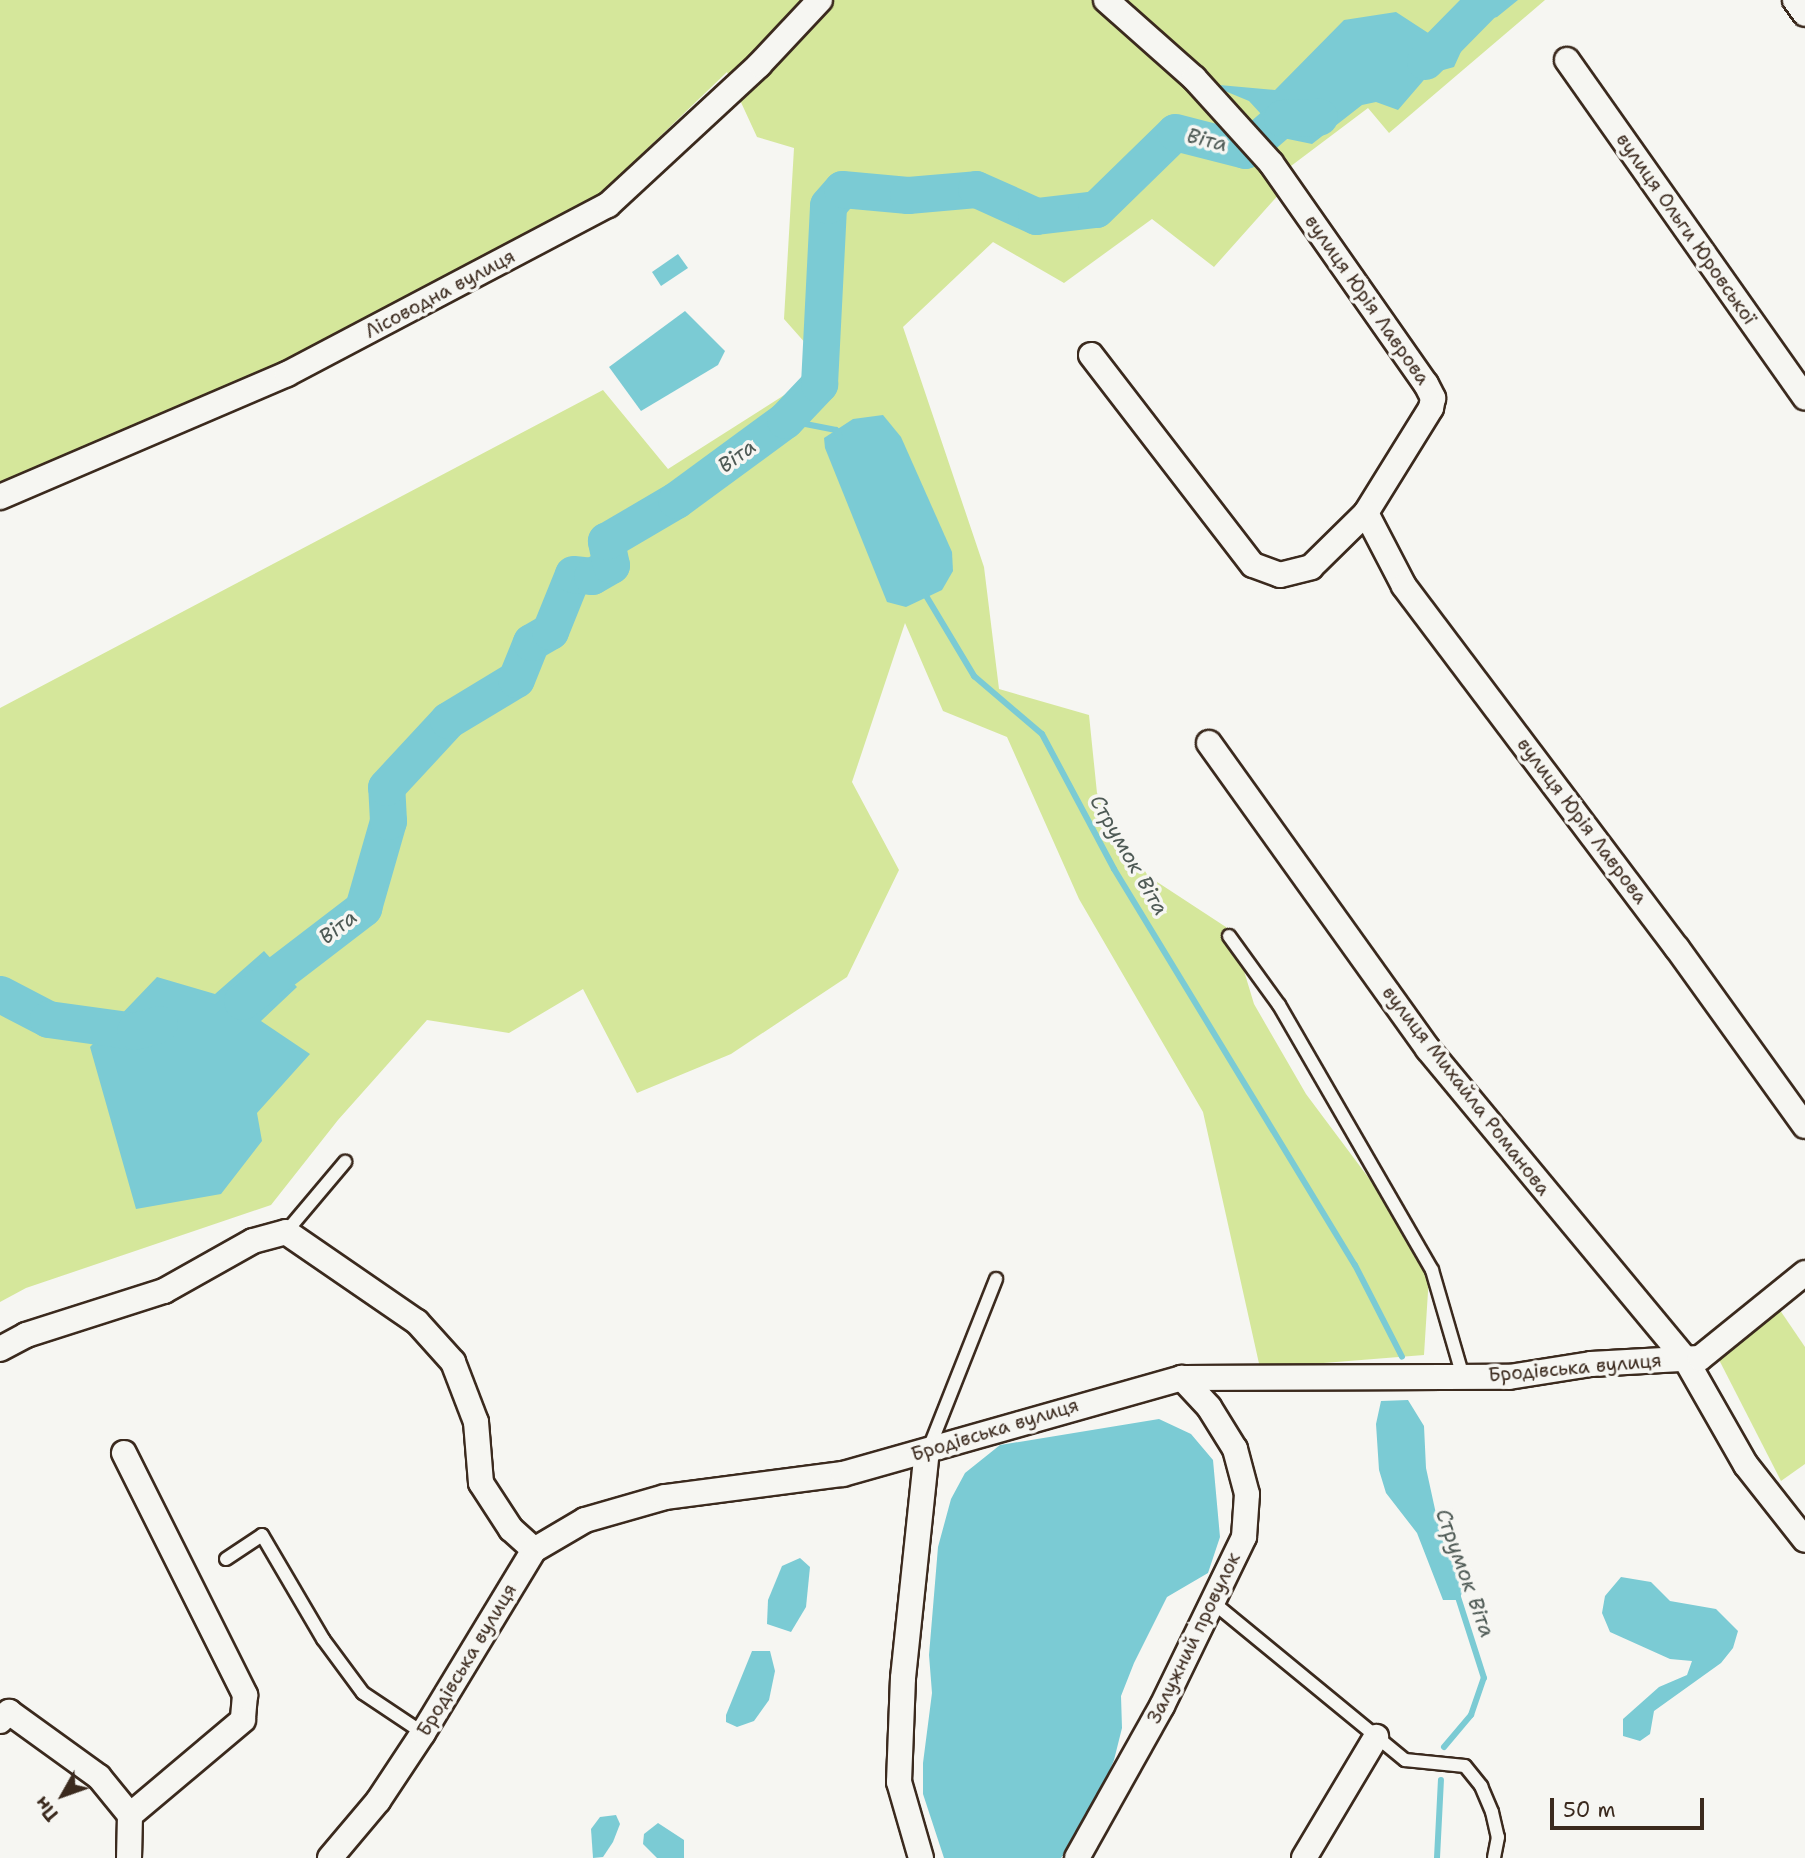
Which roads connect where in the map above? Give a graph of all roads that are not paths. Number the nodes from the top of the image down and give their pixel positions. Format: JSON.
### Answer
{"nodes":[{"id":1,"x":820,"y":0,"type":"edge"},
{"id":2,"x":1106,"y":0,"type":"edge"},
{"id":3,"x":1795,"y":0,"type":"edge"},
{"id":4,"x":1805,"y":14,"type":"edge"},
{"id":5,"x":1567,"y":60,"type":"dead end"},
{"id":6,"x":1091,"y":355,"type":"dead end"},
{"id":7,"x":1805,"y":398,"type":"edge"},
{"id":8,"x":0,"y":497,"type":"edge"},
{"id":9,"x":1366,"y":513,"type":"junction"},
{"id":10,"x":1209,"y":743,"type":"dead end"},
{"id":11,"x":1229,"y":936,"type":"dead end"},
{"id":12,"x":1805,"y":1126,"type":"edge"},
{"id":13,"x":345,"y":1162,"type":"dead end"},
{"id":14,"x":286,"y":1232,"type":"junction"},
{"id":15,"x":1805,"y":1273,"type":"edge"},
{"id":16,"x":996,"y":1279,"type":"dead end"},
{"id":17,"x":0,"y":1349,"type":"edge"},
{"id":18,"x":1686,"y":1360,"type":"junction"},
{"id":19,"x":1463,"y":1377,"type":"junction"},
{"id":20,"x":1182,"y":1378,"type":"junction"},
{"id":21,"x":928,"y":1451,"type":"junction"},
{"id":22,"x":124,"y":1453,"type":"dead end"},
{"id":23,"x":1805,"y":1540,"type":"edge"},
{"id":24,"x":534,"y":1550,"type":"junction"},
{"id":25,"x":226,"y":1559,"type":"dead end"},
{"id":26,"x":1214,"y":1604,"type":"junction"},
{"id":27,"x":3,"y":1710,"type":"edge"},
{"id":28,"x":423,"y":1734,"type":"junction"},
{"id":29,"x":1376,"y":1737,"type":"junction"},
{"id":30,"x":130,"y":1815,"type":"junction"},
{"id":31,"x":129,"y":1858,"type":"edge"},
{"id":32,"x":330,"y":1858,"type":"edge"},
{"id":33,"x":920,"y":1858,"type":"edge"},
{"id":34,"x":1077,"y":1858,"type":"edge"},
{"id":35,"x":1304,"y":1858,"type":"edge"},
{"id":36,"x":1494,"y":1858,"type":"edge"}],
"edges":[{"from":1,"to":8,"type":"street","name":"Лісоводна вулиця"},
{"from":2,"to":9,"type":"street","name":"вулиця Юрія Лаврова"},
{"from":3,"to":4,"type":"street"},
{"from":5,"to":7,"type":"street","name":"вулиця Ольги Юровської"},
{"from":6,"to":9,"type":"street","name":"вулиця Юрія Лаврова"},
{"from":9,"to":12,"type":"street","name":"вулиця Юрія Лаврова"},
{"from":10,"to":18,"type":"street","name":"вулиця Михайла Романова"},
{"from":11,"to":19,"type":"lane"},
{"from":13,"to":14,"type":"lane"},
{"from":14,"to":17,"type":"street"},
{"from":14,"to":24,"type":"street"},
{"from":15,"to":18,"type":"street","name":"Бродівська вулиця"},
{"from":16,"to":21,"type":"lane"},
{"from":18,"to":19,"type":"street","name":"Бродівська вулиця"},
{"from":18,"to":23,"type":"street","name":"вулиця Михайла Романова"},
{"from":19,"to":20,"type":"street","name":"Бродівська вулиця"},
{"from":20,"to":21,"type":"street","name":"Бродівська вулиця"},
{"from":20,"to":26,"type":"street","name":"Залужний провулок"},
{"from":21,"to":24,"type":"street","name":"Бродівська вулиця"},
{"from":21,"to":33,"type":"street"},
{"from":22,"to":30,"type":"street"},
{"from":24,"to":28,"type":"street","name":"Бродівська вулиця"},
{"from":25,"to":28,"type":"lane"},
{"from":26,"to":29,"type":"lane"},
{"from":26,"to":34,"type":"street","name":"Залужний провулок"},
{"from":27,"to":30,"type":"street"},
{"from":28,"to":32,"type":"street","name":"Бродівська вулиця"},
{"from":29,"to":35,"type":"street"},
{"from":29,"to":36,"type":"lane"},
{"from":30,"to":31,"type":"street"}]}
